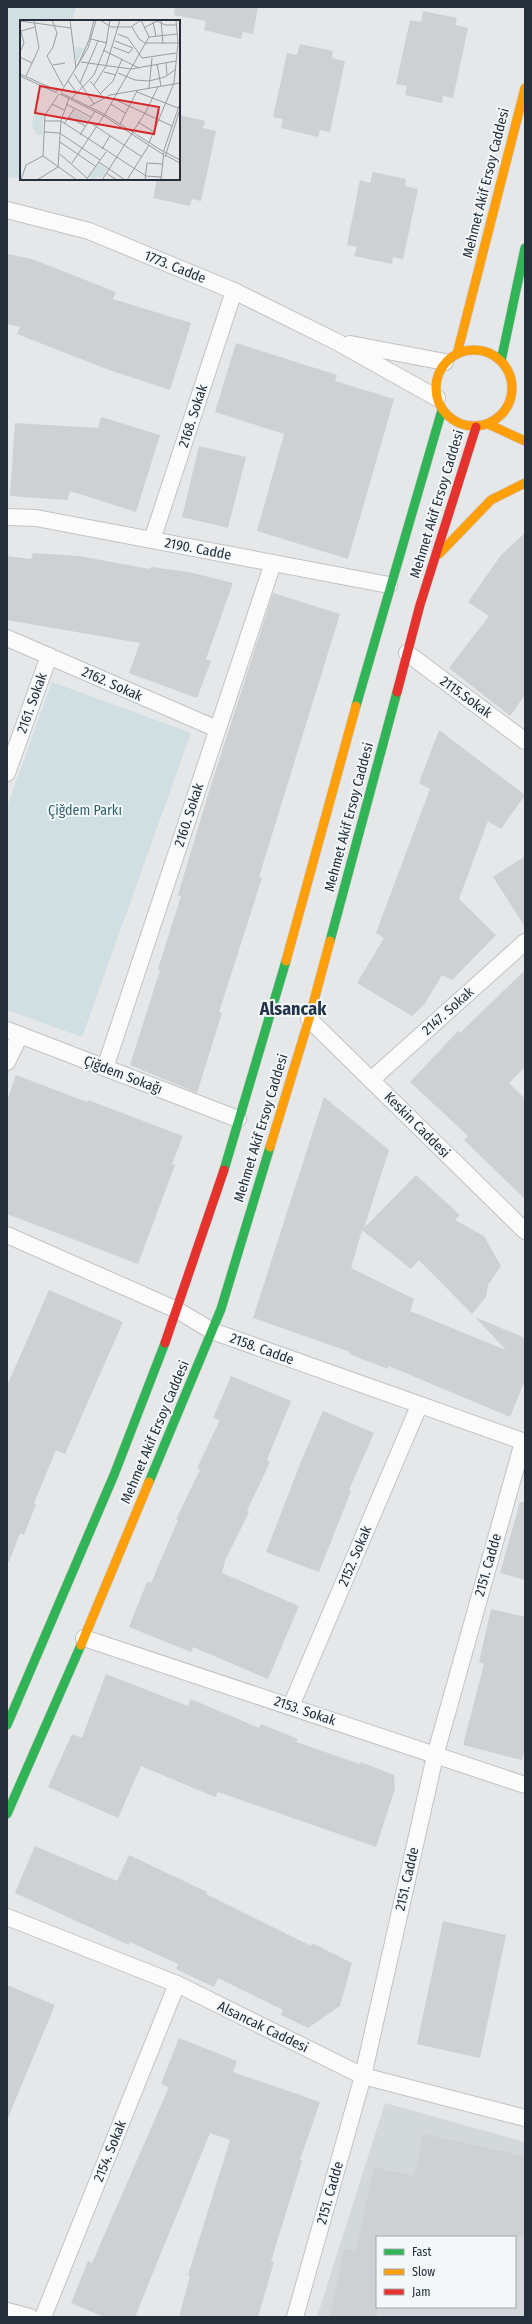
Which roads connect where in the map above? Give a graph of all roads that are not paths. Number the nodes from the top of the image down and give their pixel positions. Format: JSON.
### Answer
{"nodes":[{"id":1,"x":525,"y":88,"type":"edge"},
{"id":2,"x":7,"y":210,"type":"edge"},
{"id":3,"x":525,"y":248,"type":"edge"},
{"id":4,"x":234,"y":291,"type":"junction"},
{"id":5,"x":337,"y":342,"type":"junction"},
{"id":6,"x":451,"y":358,"type":"junction"},
{"id":7,"x":501,"y":361,"type":"junction"},
{"id":8,"x":511,"y":383,"type":"junction"},
{"id":9,"x":520,"y":389,"type":"dead end"},
{"id":10,"x":439,"y":404,"type":"junction"},
{"id":11,"x":488,"y":424,"type":"junction"},
{"id":12,"x":476,"y":427,"type":"junction"},
{"id":13,"x":525,"y":441,"type":"edge"},
{"id":14,"x":525,"y":484,"type":"edge"},
{"id":15,"x":7,"y":517,"type":"edge"},
{"id":16,"x":152,"y":540,"type":"junction"},
{"id":17,"x":434,"y":561,"type":"junction"},
{"id":18,"x":272,"y":563,"type":"junction"},
{"id":19,"x":389,"y":585,"type":"junction"},
{"id":20,"x":7,"y":638,"type":"edge"},
{"id":21,"x":407,"y":653,"type":"junction"},
{"id":22,"x":49,"y":656,"type":"junction"},
{"id":23,"x":217,"y":729,"type":"junction"},
{"id":24,"x":523,"y":737,"type":"edge"},
{"id":25,"x":7,"y":773,"type":"edge"},
{"id":26,"x":525,"y":942,"type":"edge"},
{"id":27,"x":309,"y":1019,"type":"junction"},
{"id":28,"x":14,"y":1032,"type":"edge"},
{"id":29,"x":7,"y":1062,"type":"edge"},
{"id":30,"x":105,"y":1068,"type":"junction"},
{"id":31,"x":371,"y":1080,"type":"junction"},
{"id":32,"x":238,"y":1120,"type":"junction"},
{"id":33,"x":525,"y":1231,"type":"edge"},
{"id":34,"x":7,"y":1235,"type":"edge"},
{"id":35,"x":177,"y":1310,"type":"junction"},
{"id":36,"x":212,"y":1331,"type":"junction"},
{"id":37,"x":419,"y":1406,"type":"junction"},
{"id":38,"x":524,"y":1442,"type":"edge"},
{"id":39,"x":84,"y":1638,"type":"junction"},
{"id":40,"x":291,"y":1706,"type":"junction"},
{"id":41,"x":7,"y":1725,"type":"edge"},
{"id":42,"x":435,"y":1756,"type":"junction"},
{"id":43,"x":525,"y":1785,"type":"edge"},
{"id":44,"x":7,"y":1814,"type":"edge"},
{"id":45,"x":7,"y":1917,"type":"edge"},
{"id":46,"x":177,"y":1984,"type":"junction"},
{"id":47,"x":364,"y":2076,"type":"junction"},
{"id":48,"x":525,"y":2118,"type":"edge"},
{"id":49,"x":7,"y":2311,"type":"edge"},
{"id":50,"x":30,"y":2317,"type":"edge"},
{"id":51,"x":44,"y":2317,"type":"edge"},
{"id":52,"x":295,"y":2317,"type":"edge"}],
"edges":[{"from":1,"to":6,"type":"street","name":"Mehmet Akif Ersoy Caddesi"},
{"from":2,"to":4,"type":"street","name":"1773. Cadde"},
{"from":3,"to":7,"type":"street"},
{"from":4,"to":5,"type":"street","name":"1773. Cadde"},
{"from":4,"to":16,"type":"street","name":"2168. Sokak"},
{"from":5,"to":6,"type":"street"},
{"from":5,"to":10,"type":"street"},
{"from":6,"to":7,"type":"street"},
{"from":6,"to":10,"type":"street"},
{"from":7,"to":8,"type":"street"},
{"from":8,"to":9,"type":"street"},
{"from":8,"to":11,"type":"street"},
{"from":10,"to":12,"type":"street"},
{"from":10,"to":19,"type":"street","name":"Mehmet Akif Ersoy Caddesi"},
{"from":11,"to":12,"type":"street"},
{"from":11,"to":13,"type":"street"},
{"from":12,"to":17,"type":"street","name":"Mehmet Akif Ersoy Caddesi"},
{"from":14,"to":17,"type":"street"},
{"from":15,"to":16,"type":"street","name":"2190. Cadde"},
{"from":16,"to":18,"type":"street","name":"2190. Cadde"},
{"from":17,"to":21,"type":"street","name":"Mehmet Akif Ersoy Caddesi"},
{"from":18,"to":19,"type":"street","name":"2190. Cadde"},
{"from":18,"to":23,"type":"street","name":"2160. Sokak"},
{"from":19,"to":32,"type":"street","name":"Mehmet Akif Ersoy Caddesi"},
{"from":20,"to":22,"type":"street","name":"2162. Sokak"},
{"from":21,"to":24,"type":"street","name":"2115.Sokak"},
{"from":21,"to":27,"type":"street","name":"Mehmet Akif Ersoy Caddesi"},
{"from":22,"to":23,"type":"street","name":"2162. Sokak"},
{"from":22,"to":25,"type":"street","name":"2161. Sokak"},
{"from":23,"to":30,"type":"street","name":"2160. Sokak"},
{"from":26,"to":31,"type":"street","name":"2147. Sokak"},
{"from":27,"to":31,"type":"street","name":"Keskin Caddesi"},
{"from":27,"to":36,"type":"street","name":"Mehmet Akif Ersoy Caddesi"},
{"from":28,"to":29,"type":"street"},
{"from":28,"to":30,"type":"street","name":"Çiğdem Sokağı"},
{"from":30,"to":32,"type":"street","name":"Çiğdem Sokağı"},
{"from":31,"to":33,"type":"street","name":"Keskin Caddesi"},
{"from":32,"to":35,"type":"street","name":"Mehmet Akif Ersoy Caddesi"},
{"from":34,"to":35,"type":"street","name":"2158. Cadde"},
{"from":35,"to":36,"type":"street","name":"2158. Cadde"},
{"from":35,"to":41,"type":"street","name":"Mehmet Akif Ersoy Caddesi"},
{"from":36,"to":37,"type":"street","name":"2158. Cadde"},
{"from":36,"to":39,"type":"street","name":"Mehmet Akif Ersoy Caddesi"},
{"from":37,"to":38,"type":"street","name":"2158. Cadde"},
{"from":37,"to":40,"type":"street","name":"2152. Sokak"},
{"from":38,"to":42,"type":"street","name":"2151. Cadde"},
{"from":39,"to":40,"type":"street","name":"2153. Sokak"},
{"from":39,"to":44,"type":"street","name":"Mehmet Akif Ersoy Caddesi"},
{"from":40,"to":42,"type":"street","name":"2153. Sokak"},
{"from":42,"to":43,"type":"street","name":"2153. Sokak"},
{"from":42,"to":47,"type":"street","name":"2151. Cadde"},
{"from":45,"to":46,"type":"street","name":"Alsancak Caddesi"},
{"from":46,"to":47,"type":"street","name":"Alsancak Caddesi"},
{"from":46,"to":51,"type":"street","name":"2154. Sokak"},
{"from":47,"to":48,"type":"street","name":"Alsancak Caddesi"},
{"from":47,"to":52,"type":"street","name":"2151. Cadde"},
{"from":49,"to":50,"type":"street"}]}
